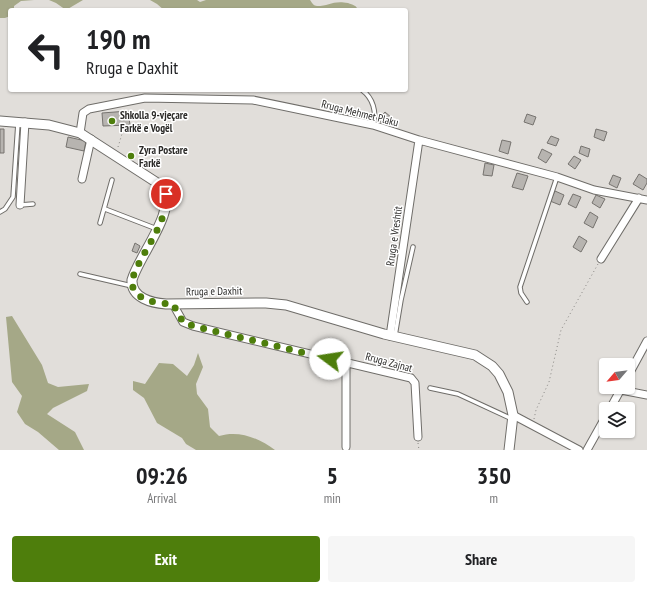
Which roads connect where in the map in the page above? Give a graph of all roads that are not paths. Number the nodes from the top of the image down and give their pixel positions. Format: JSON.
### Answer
{"nodes":[{"id":1,"x":364,"y":92,"type":"edge"},
{"id":2,"x":0,"y":121,"type":"edge"},
{"id":3,"x":21,"y":122,"type":"junction"},
{"id":4,"x":374,"y":125,"type":"junction"},
{"id":5,"x":80,"y":133,"type":"junction"},
{"id":6,"x":91,"y":139,"type":"junction"},
{"id":7,"x":419,"y":140,"type":"junction"},
{"id":8,"x":557,"y":177,"type":"junction"},
{"id":9,"x":82,"y":179,"type":"dead end"},
{"id":10,"x":112,"y":180,"type":"dead end"},
{"id":11,"x":639,"y":198,"type":"junction"},
{"id":12,"x":647,"y":200,"type":"edge"},
{"id":13,"x":33,"y":204,"type":"dead end"},
{"id":14,"x":20,"y":205,"type":"joint"},
{"id":15,"x":105,"y":209,"type":"junction"},
{"id":16,"x":0,"y":212,"type":"edge"},
{"id":17,"x":100,"y":223,"type":"dead end"},
{"id":18,"x":157,"y":228,"type":"junction"},
{"id":19,"x":413,"y":247,"type":"dead end"},
{"id":20,"x":601,"y":259,"type":"road end"},
{"id":21,"x":80,"y":274,"type":"dead end"},
{"id":22,"x":133,"y":286,"type":"junction"},
{"id":23,"x":527,"y":302,"type":"dead end"},
{"id":24,"x":173,"y":304,"type":"junction"},
{"id":25,"x":393,"y":336,"type":"junction"},
{"id":26,"x":647,"y":341,"type":"edge"},
{"id":27,"x":346,"y":362,"type":"junction"},
{"id":28,"x":635,"y":363,"type":"edge"},
{"id":29,"x":430,"y":388,"type":"dead end"},
{"id":30,"x":635,"y":392,"type":"edge"},
{"id":31,"x":647,"y":395,"type":"edge"},
{"id":32,"x":513,"y":417,"type":"junction"},
{"id":33,"x":599,"y":429,"type":"edge"},
{"id":34,"x":418,"y":437,"type":"dead end"},
{"id":35,"x":346,"y":447,"type":"dead end"},
{"id":36,"x":509,"y":450,"type":"edge"},
{"id":37,"x":578,"y":450,"type":"edge"},
{"id":38,"x":587,"y":450,"type":"edge"}],
"edges":[{"from":1,"to":4,"type":"lane"},
{"from":2,"to":3,"type":"street"},
{"from":3,"to":5,"type":"street"},
{"from":3,"to":14,"type":"street"},
{"from":3,"to":16,"type":"lane"},
{"from":4,"to":5,"type":"street","name":"Rruga Mehmet Plaku"},
{"from":4,"to":7,"type":"street","name":"Rruga Mehmet Plaku"},
{"from":5,"to":6,"type":"street"},
{"from":6,"to":9,"type":"street"},
{"from":6,"to":18,"type":"street"},
{"from":7,"to":8,"type":"street","name":"Rruga Mehmet Plaku"},
{"from":7,"to":25,"type":"street","name":"Rruga e Vreshtit"},
{"from":8,"to":11,"type":"street","name":"Rruga Mehmet Plaku"},
{"from":8,"to":23,"type":"lane"},
{"from":10,"to":15,"type":"lane"},
{"from":11,"to":12,"type":"street","name":"Rruga Mehmet Plaku"},
{"from":11,"to":20,"type":"street"},
{"from":13,"to":14,"type":"lane"},
{"from":15,"to":17,"type":"lane"},
{"from":15,"to":18,"type":"lane"},
{"from":18,"to":22,"type":"street"},
{"from":19,"to":25,"type":"lane"},
{"from":21,"to":22,"type":"lane"},
{"from":22,"to":24,"type":"street","name":"Rruga e Daxhit"},
{"from":24,"to":25,"type":"street","name":"Rruga e Daxhit"},
{"from":24,"to":27,"type":"street","name":"Rruga Zajnat"},
{"from":25,"to":32,"type":"street","name":"Rruga e Daxhit"},
{"from":26,"to":28,"type":"street"},
{"from":27,"to":34,"type":"street","name":"Rruga Zajnat"},
{"from":27,"to":35,"type":"street"},
{"from":29,"to":32,"type":"lane"},
{"from":30,"to":31,"type":"street"},
{"from":32,"to":36,"type":"street","name":"Rruga e Daxhit"},
{"from":32,"to":37,"type":"street"},
{"from":33,"to":38,"type":"street"}]}
